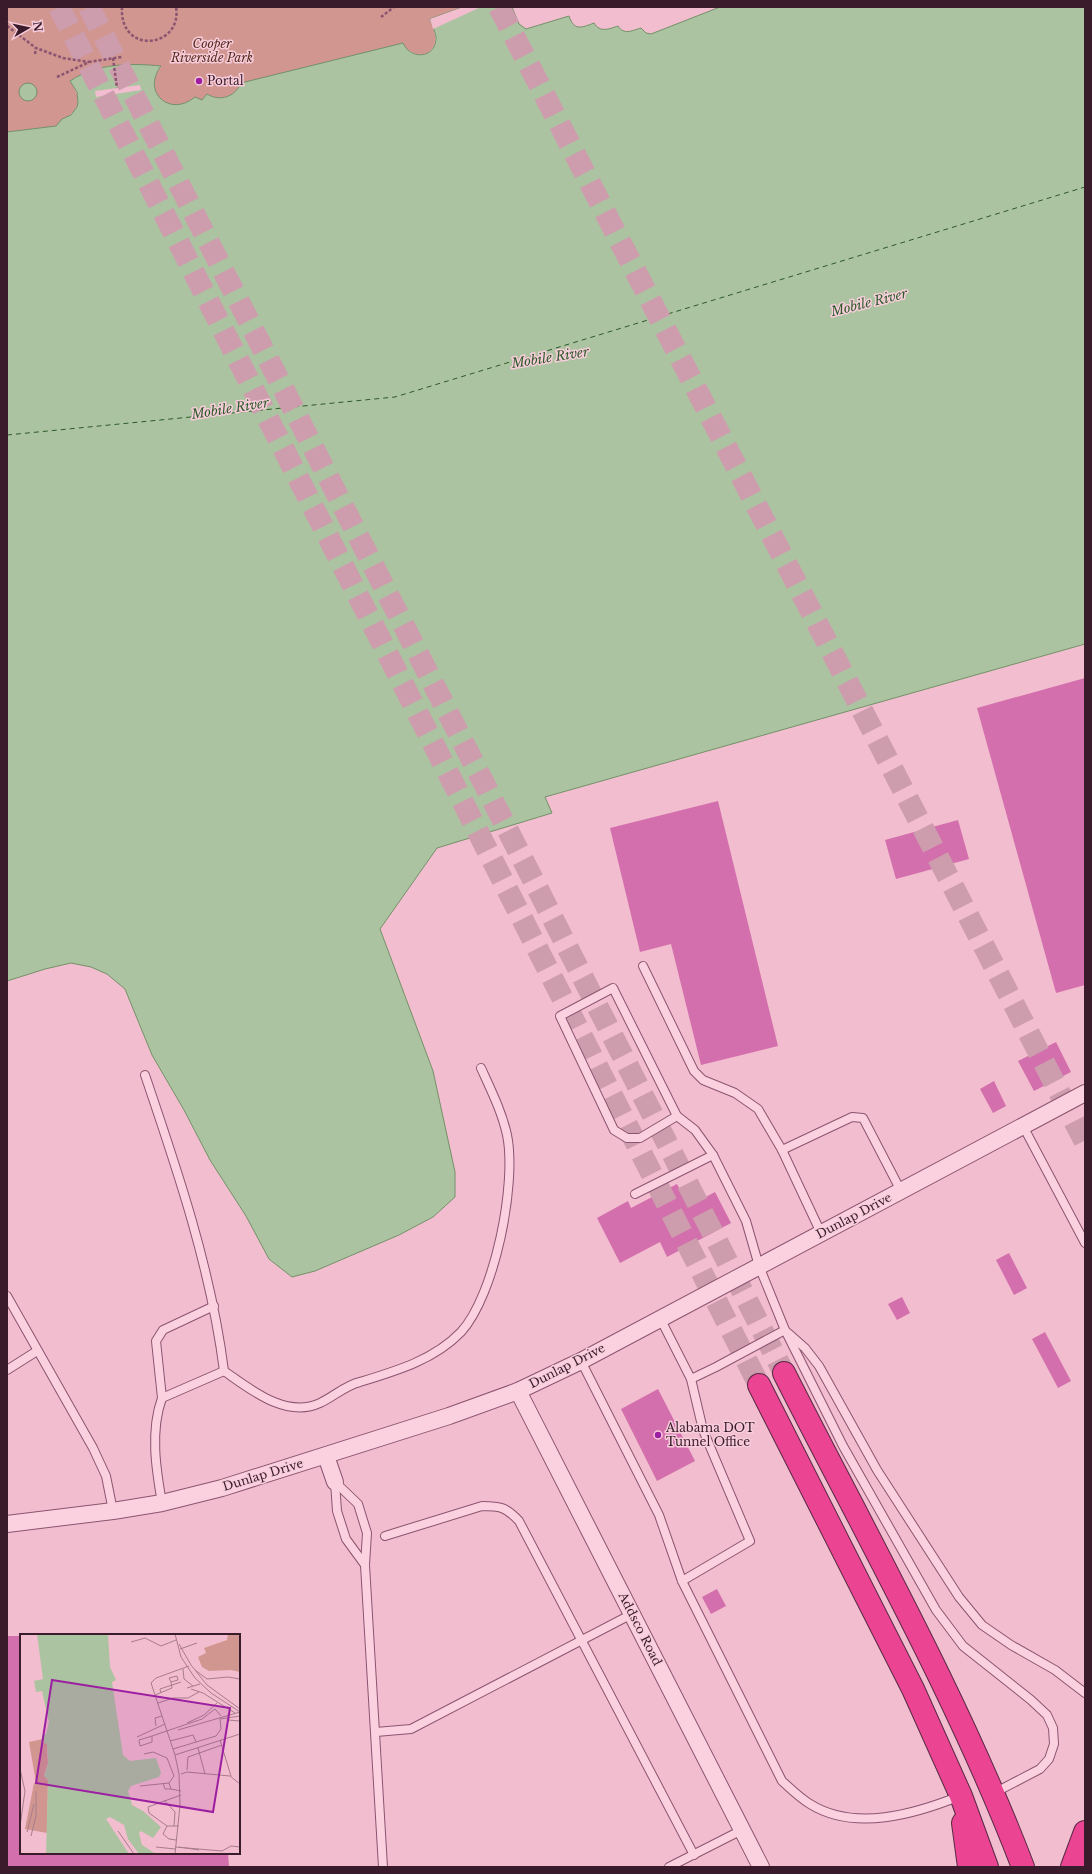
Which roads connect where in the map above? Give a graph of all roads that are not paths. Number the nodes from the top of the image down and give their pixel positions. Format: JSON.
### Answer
{"nodes":[{"id":1,"x":643,"y":966,"type":"dead end"},
{"id":2,"x":481,"y":1068,"type":"dead end"},
{"id":3,"x":145,"y":1074,"type":"dead end"},
{"id":4,"x":1085,"y":1093,"type":"edge"},
{"id":5,"x":677,"y":1116,"type":"junction"},
{"id":6,"x":1023,"y":1126,"type":"junction"},
{"id":7,"x":782,"y":1150,"type":"junction"},
{"id":8,"x":713,"y":1155,"type":"junction"},
{"id":9,"x":901,"y":1191,"type":"junction"},
{"id":10,"x":635,"y":1194,"type":"dead end"},
{"id":11,"x":821,"y":1233,"type":"junction"},
{"id":12,"x":1085,"y":1243,"type":"edge"},
{"id":13,"x":759,"y":1266,"type":"junction"},
{"id":14,"x":7,"y":1296,"type":"edge"},
{"id":15,"x":214,"y":1306,"type":"junction"},
{"id":16,"x":660,"y":1318,"type":"junction"},
{"id":17,"x":785,"y":1330,"type":"junction"},
{"id":18,"x":37,"y":1351,"type":"junction"},
{"id":19,"x":581,"y":1361,"type":"junction"},
{"id":20,"x":7,"y":1370,"type":"edge"},
{"id":21,"x":224,"y":1371,"type":"junction"},
{"id":22,"x":784,"y":1373,"type":"tunnel mouth"},
{"id":23,"x":691,"y":1379,"type":"junction"},
{"id":24,"x":759,"y":1385,"type":"tunnel mouth"},
{"id":25,"x":518,"y":1391,"type":"junction"},
{"id":26,"x":162,"y":1398,"type":"junction"},
{"id":27,"x":326,"y":1456,"type":"junction"},
{"id":28,"x":336,"y":1482,"type":"junction"},
{"id":29,"x":162,"y":1503,"type":"junction"},
{"id":30,"x":113,"y":1511,"type":"junction"},
{"id":31,"x":7,"y":1524,"type":"edge"},
{"id":32,"x":385,"y":1536,"type":"dead end"},
{"id":33,"x":365,"y":1565,"type":"junction"},
{"id":34,"x":682,"y":1581,"type":"junction"},
{"id":35,"x":632,"y":1614,"type":"junction"},
{"id":36,"x":582,"y":1640,"type":"junction"},
{"id":37,"x":1085,"y":1693,"type":"edge"},
{"id":38,"x":376,"y":1732,"type":"junction"},
{"id":39,"x":993,"y":1794,"type":"junction"},
{"id":40,"x":961,"y":1796,"type":"junction"},
{"id":41,"x":742,"y":1830,"type":"junction"},
{"id":42,"x":1085,"y":1832,"type":"edge"},
{"id":43,"x":970,"y":1837,"type":"junction"},
{"id":44,"x":694,"y":1855,"type":"junction"},
{"id":45,"x":383,"y":1867,"type":"edge"},
{"id":46,"x":669,"y":1867,"type":"edge"},
{"id":47,"x":761,"y":1867,"type":"edge"},
{"id":48,"x":969,"y":1867,"type":"edge"},
{"id":49,"x":988,"y":1867,"type":"edge"},
{"id":50,"x":1023,"y":1867,"type":"edge"},
{"id":51,"x":1072,"y":1867,"type":"edge"}],
"edges":[{"from":1,"to":7,"type":"lane"},
{"from":2,"to":21,"type":"lane"},
{"from":3,"to":15,"type":"lane"},
{"from":4,"to":6,"type":"street","name":"Dunlap Drive"},
{"from":5,"to":5,"type":"lane"},
{"from":5,"to":8,"type":"lane"},
{"from":6,"to":9,"type":"street","name":"Dunlap Drive"},
{"from":6,"to":12,"type":"lane"},
{"from":7,"to":9,"type":"lane"},
{"from":7,"to":11,"type":"lane"},
{"from":8,"to":10,"type":"lane"},
{"from":8,"to":13,"type":"lane"},
{"from":9,"to":11,"type":"street","name":"Dunlap Drive"},
{"from":11,"to":13,"type":"street","name":"Dunlap Drive"},
{"from":13,"to":16,"type":"street","name":"Dunlap Drive"},
{"from":13,"to":17,"type":"lane"},
{"from":14,"to":18,"type":"lane"},
{"from":15,"to":21,"type":"lane"},
{"from":15,"to":26,"type":"lane"},
{"from":16,"to":19,"type":"street","name":"Dunlap Drive"},
{"from":16,"to":23,"type":"lane"},
{"from":17,"to":23,"type":"lane"},
{"from":17,"to":37,"type":"lane"},
{"from":17,"to":39,"type":"lane"},
{"from":18,"to":20,"type":"lane"},
{"from":18,"to":30,"type":"lane"},
{"from":19,"to":25,"type":"street","name":"Dunlap Drive"},
{"from":19,"to":34,"type":"lane"},
{"from":21,"to":26,"type":"lane"},
{"from":22,"to":39,"type":"highway"},
{"from":23,"to":34,"type":"lane"},
{"from":24,"to":40,"type":"highway"},
{"from":25,"to":27,"type":"street","name":"Dunlap Drive"},
{"from":25,"to":35,"type":"street","name":"Addsco Road"},
{"from":26,"to":29,"type":"lane"},
{"from":27,"to":28,"type":"street"},
{"from":27,"to":29,"type":"street","name":"Dunlap Drive"},
{"from":28,"to":33,"type":"lane"},
{"from":28,"to":33,"type":"lane"},
{"from":29,"to":30,"type":"street","name":"Dunlap Drive"},
{"from":30,"to":31,"type":"street","name":"Dunlap Drive"},
{"from":32,"to":36,"type":"lane"},
{"from":33,"to":38,"type":"lane"},
{"from":34,"to":40,"type":"lane"},
{"from":35,"to":36,"type":"lane"},
{"from":35,"to":41,"type":"street","name":"Addsco Road"},
{"from":36,"to":38,"type":"lane"},
{"from":36,"to":44,"type":"lane"},
{"from":38,"to":45,"type":"lane"},
{"from":39,"to":50,"type":"highway"},
{"from":40,"to":43,"type":"highway"},
{"from":41,"to":44,"type":"lane"},
{"from":41,"to":47,"type":"street","name":"Addsco Road"},
{"from":42,"to":51,"type":"highway"},
{"from":43,"to":48,"type":"highway"},
{"from":43,"to":49,"type":"highway"},
{"from":44,"to":46,"type":"lane"}]}
